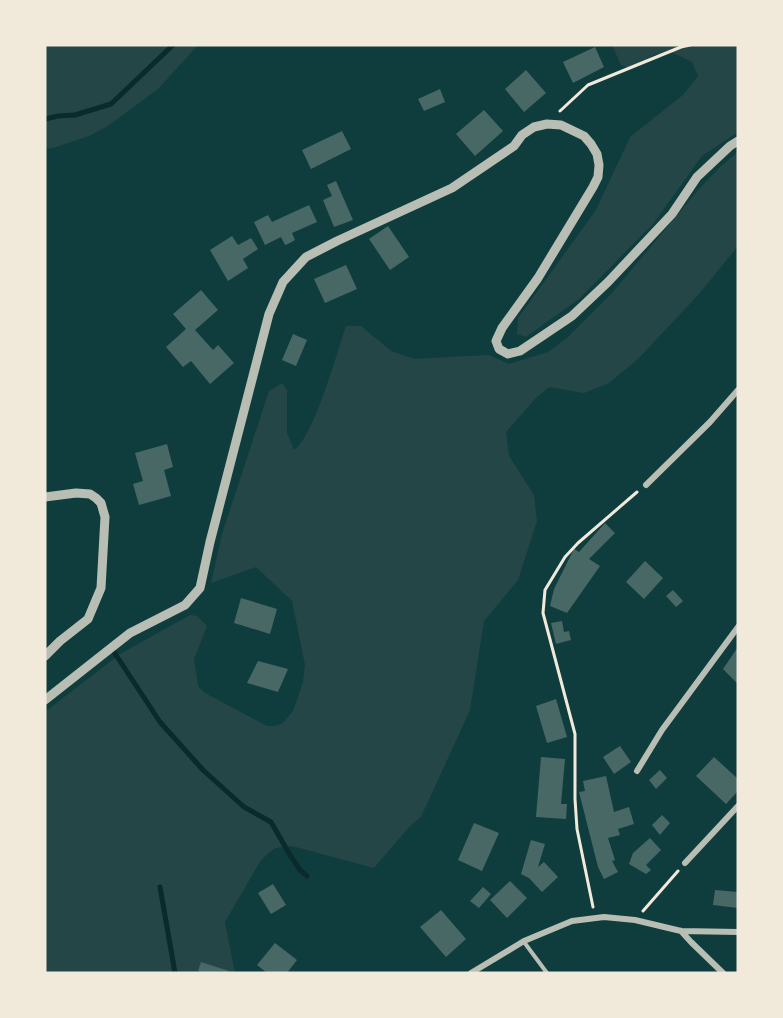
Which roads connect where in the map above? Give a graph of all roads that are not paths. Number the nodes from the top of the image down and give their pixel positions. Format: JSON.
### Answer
{"nodes":[{"id":1,"x":738,"y":141,"type":"edge"},
{"id":2,"x":738,"y":390,"type":"edge"},
{"id":3,"x":645,"y":485,"type":"road end"},
{"id":4,"x":45,"y":497,"type":"edge"},
{"id":5,"x":738,"y":627,"type":"edge"},
{"id":6,"x":45,"y":656,"type":"edge"},
{"id":7,"x":45,"y":700,"type":"edge"},
{"id":8,"x":637,"y":771,"type":"dead end"},
{"id":9,"x":738,"y":806,"type":"edge"},
{"id":10,"x":685,"y":863,"type":"road end"},
{"id":11,"x":681,"y":931,"type":"junction"},
{"id":12,"x":738,"y":932,"type":"edge"},
{"id":13,"x":524,"y":941,"type":"junction"},
{"id":14,"x":471,"y":973,"type":"edge"},
{"id":15,"x":547,"y":973,"type":"edge"},
{"id":16,"x":723,"y":973,"type":"edge"}],
"edges":[{"from":1,"to":7,"type":"street"},
{"from":2,"to":3,"type":"street"},
{"from":4,"to":6,"type":"street"},
{"from":5,"to":8,"type":"street"},
{"from":9,"to":10,"type":"street"},
{"from":11,"to":12,"type":"street"},
{"from":11,"to":13,"type":"street"},
{"from":11,"to":16,"type":"street"},
{"from":13,"to":14,"type":"street"},
{"from":13,"to":15,"type":"lane"}]}
